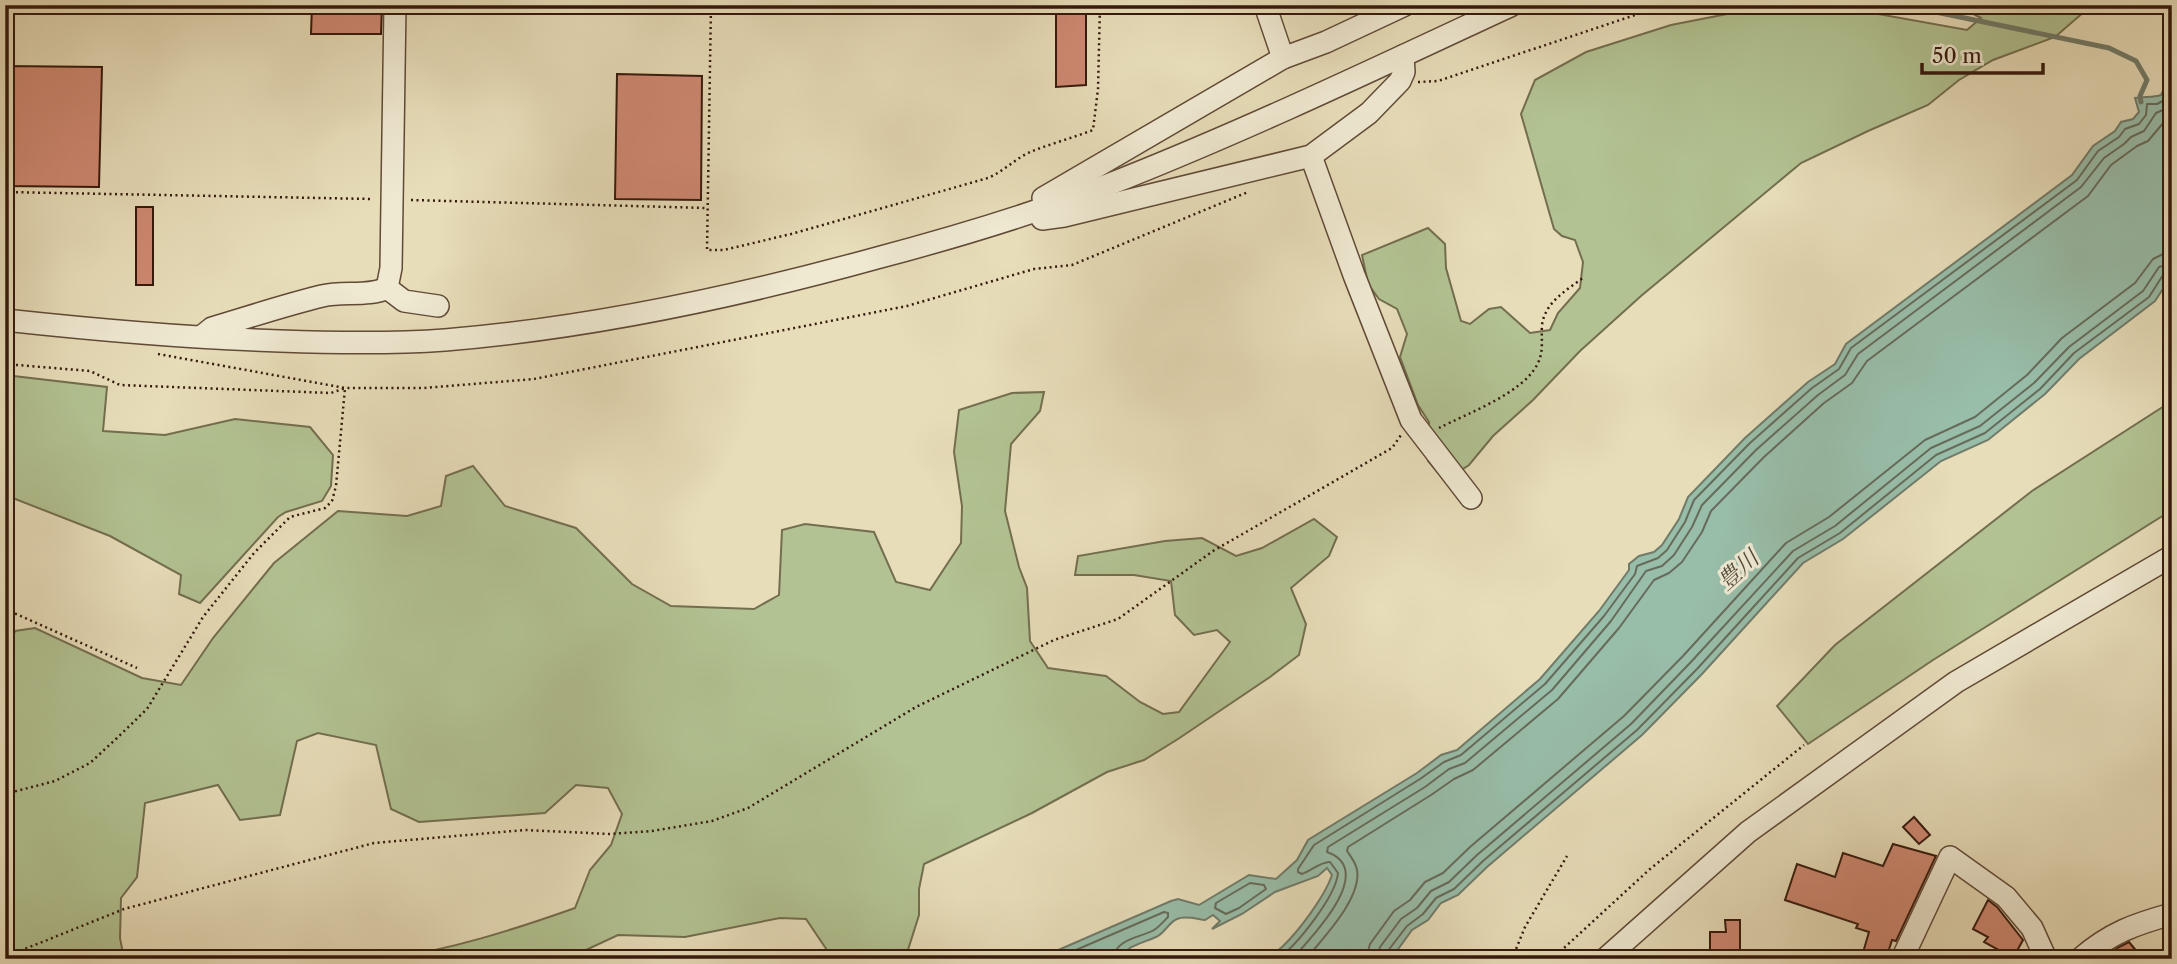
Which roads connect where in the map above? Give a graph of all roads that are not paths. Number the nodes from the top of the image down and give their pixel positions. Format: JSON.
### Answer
{"nodes":[{"id":1,"x":395,"y":5,"type":"edge"},
{"id":2,"x":1265,"y":5,"type":"edge"},
{"id":3,"x":1405,"y":5,"type":"edge"},
{"id":4,"x":1512,"y":5,"type":"edge"},
{"id":5,"x":1403,"y":56,"type":"junction"},
{"id":6,"x":1283,"y":58,"type":"junction"},
{"id":7,"x":1311,"y":156,"type":"junction"},
{"id":8,"x":1029,"y":213,"type":"junction"},
{"id":9,"x":387,"y":288,"type":"junction"},
{"id":10,"x":438,"y":306,"type":"dead end"},
{"id":11,"x":5,"y":320,"type":"edge"},
{"id":12,"x":200,"y":338,"type":"junction"},
{"id":13,"x":1471,"y":498,"type":"dead end"},
{"id":14,"x":2172,"y":556,"type":"edge"},
{"id":15,"x":1702,"y":872,"type":"junction"},
{"id":16,"x":2172,"y":914,"type":"edge"},
{"id":17,"x":1605,"y":959,"type":"edge"},
{"id":18,"x":1626,"y":959,"type":"edge"},
{"id":19,"x":1902,"y":959,"type":"edge"},
{"id":20,"x":2046,"y":959,"type":"edge"},
{"id":21,"x":2081,"y":959,"type":"edge"}],
"edges":[{"from":1,"to":9,"type":"street"},
{"from":2,"to":6,"type":"street"},
{"from":3,"to":6,"type":"street"},
{"from":4,"to":5,"type":"street"},
{"from":5,"to":7,"type":"street"},
{"from":5,"to":8,"type":"street"},
{"from":6,"to":8,"type":"street"},
{"from":7,"to":8,"type":"street"},
{"from":7,"to":13,"type":"street"},
{"from":8,"to":12,"type":"street"},
{"from":9,"to":10,"type":"street"},
{"from":9,"to":12,"type":"street"},
{"from":11,"to":12,"type":"street"},
{"from":14,"to":15,"type":"street"},
{"from":15,"to":17,"type":"street"},
{"from":15,"to":18,"type":"street"},
{"from":16,"to":21,"type":"street"},
{"from":19,"to":20,"type":"street"}]}
